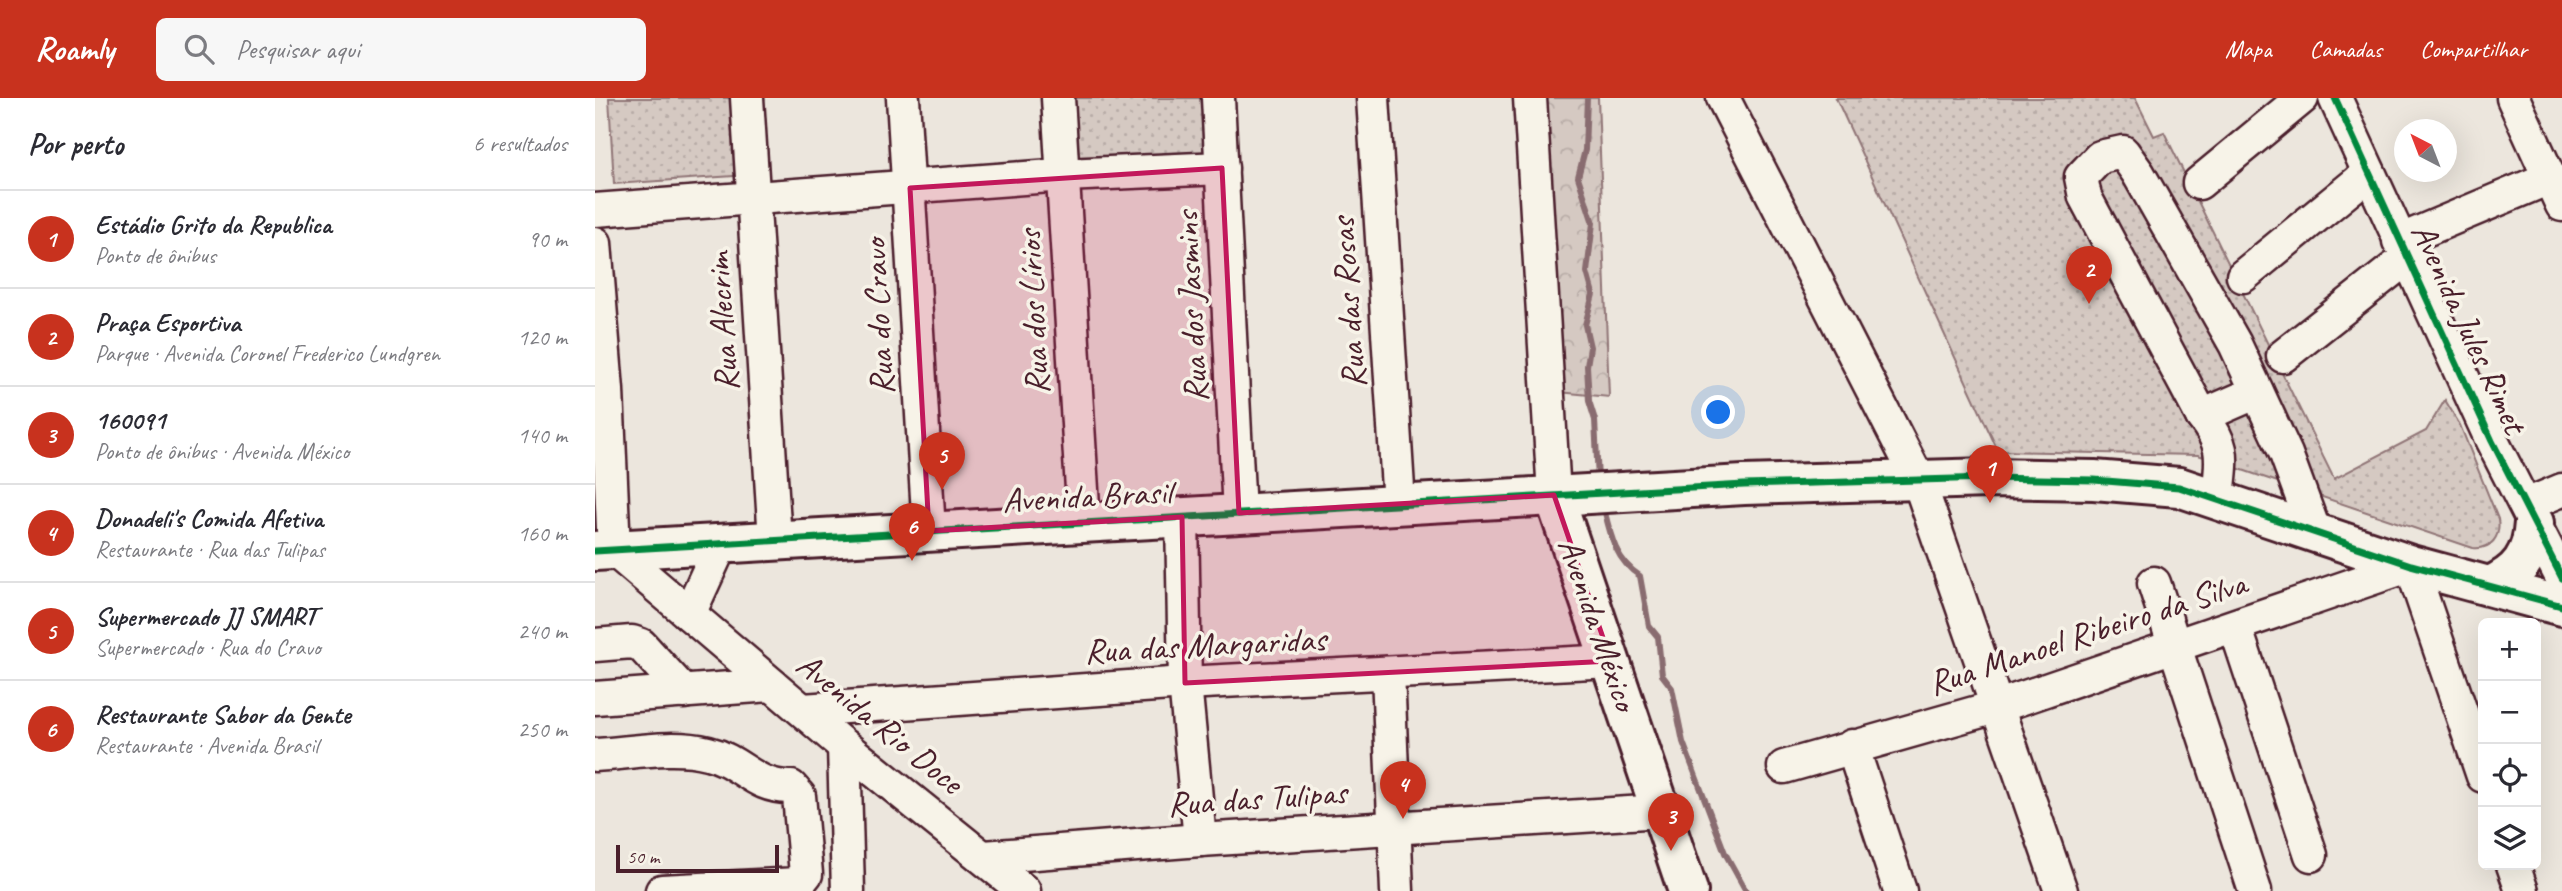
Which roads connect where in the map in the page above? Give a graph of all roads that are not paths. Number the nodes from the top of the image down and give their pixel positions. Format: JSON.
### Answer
{"nodes":[{"id":1,"x":747,"y":98,"type":"edge"},
{"id":2,"x":903,"y":98,"type":"edge"},
{"id":3,"x":1058,"y":98,"type":"edge"},
{"id":4,"x":1218,"y":98,"type":"edge"},
{"id":5,"x":1373,"y":98,"type":"edge"},
{"id":6,"x":1530,"y":98,"type":"edge"},
{"id":7,"x":1723,"y":98,"type":"edge"},
{"id":8,"x":2302,"y":98,"type":"edge"},
{"id":9,"x":2335,"y":98,"type":"edge"},
{"id":10,"x":2513,"y":98,"type":"edge"},
{"id":11,"x":1222,"y":168,"type":"junction"},
{"id":12,"x":2369,"y":173,"type":"junction"},
{"id":13,"x":1064,"y":175,"type":"junction"},
{"id":14,"x":2199,"y":183,"type":"dead end"},
{"id":15,"x":910,"y":188,"type":"junction"},
{"id":16,"x":2556,"y":191,"type":"edge"},
{"id":17,"x":752,"y":197,"type":"junction"},
{"id":18,"x":595,"y":210,"type":"edge"},
{"id":19,"x":595,"y":243,"type":"edge"},
{"id":20,"x":2403,"y":249,"type":"junction"},
{"id":21,"x":2243,"y":276,"type":"dead end"},
{"id":22,"x":2283,"y":356,"type":"dead end"},
{"id":23,"x":601,"y":390,"type":"edge"},
{"id":24,"x":2257,"y":392,"type":"junction"},
{"id":25,"x":2201,"y":416,"type":"junction"},
{"id":26,"x":1918,"y":479,"type":"junction"},
{"id":27,"x":2562,"y":490,"type":"edge"},
{"id":28,"x":1568,"y":494,"type":"junction"},
{"id":29,"x":2218,"y":499,"type":"junction"},
{"id":30,"x":1399,"y":504,"type":"junction"},
{"id":31,"x":1239,"y":513,"type":"junction"},
{"id":32,"x":2530,"y":514,"type":"junction"},
{"id":33,"x":1182,"y":517,"type":"junction"},
{"id":34,"x":1084,"y":522,"type":"junction"},
{"id":35,"x":2314,"y":530,"type":"junction"},
{"id":36,"x":929,"y":531,"type":"junction"},
{"id":37,"x":775,"y":540,"type":"junction"},
{"id":38,"x":721,"y":544,"type":"junction"},
{"id":39,"x":604,"y":550,"type":"edge"},
{"id":40,"x":2411,"y":565,"type":"junction"},
{"id":41,"x":2562,"y":578,"type":"edge"},
{"id":42,"x":2154,"y":583,"type":"dead end"},
{"id":43,"x":2490,"y":586,"type":"junction"},
{"id":44,"x":2562,"y":606,"type":"edge"},
{"id":45,"x":689,"y":614,"type":"junction"},
{"id":46,"x":2235,"y":626,"type":"junction"},
{"id":47,"x":595,"y":645,"type":"edge"},
{"id":48,"x":2176,"y":647,"type":"junction"},
{"id":49,"x":1611,"y":661,"type":"junction"},
{"id":50,"x":1388,"y":673,"type":"junction"},
{"id":51,"x":1185,"y":683,"type":"junction"},
{"id":52,"x":772,"y":685,"type":"junction"},
{"id":53,"x":684,"y":692,"type":"junction"},
{"id":54,"x":595,"y":698,"type":"edge"},
{"id":55,"x":1999,"y":706,"type":"junction"},
{"id":56,"x":803,"y":710,"type":"junction"},
{"id":57,"x":844,"y":746,"type":"junction"},
{"id":58,"x":1852,"y":746,"type":"junction"},
{"id":59,"x":595,"y":755,"type":"edge"},
{"id":60,"x":2478,"y":761,"type":"edge"},
{"id":61,"x":1784,"y":767,"type":"dead end"},
{"id":62,"x":1661,"y":811,"type":"junction"},
{"id":63,"x":1393,"y":828,"type":"junction"},
{"id":64,"x":1200,"y":839,"type":"junction"},
{"id":65,"x":2311,"y":855,"type":"dead end"},
{"id":66,"x":984,"y":857,"type":"junction"},
{"id":67,"x":2515,"y":870,"type":"edge"},
{"id":68,"x":662,"y":891,"type":"edge"},
{"id":69,"x":848,"y":891,"type":"edge"},
{"id":70,"x":1024,"y":891,"type":"edge"},
{"id":71,"x":1397,"y":891,"type":"edge"},
{"id":72,"x":1688,"y":891,"type":"edge"},
{"id":73,"x":1900,"y":891,"type":"edge"},
{"id":74,"x":2061,"y":891,"type":"edge"},
{"id":75,"x":2255,"y":891,"type":"edge"},
{"id":76,"x":2522,"y":891,"type":"edge"}],
"edges":[{"from":1,"to":17,"type":"street","name":"Rua Alecrim"},
{"from":2,"to":15,"type":"street","name":"Rua do Cravo"},
{"from":3,"to":13,"type":"street","name":"Rua dos Lírios"},
{"from":4,"to":11,"type":"street","name":"Rua dos Jasmins"},
{"from":5,"to":30,"type":"street","name":"Rua das Rosas"},
{"from":6,"to":28,"type":"street","name":"Avenida México"},
{"from":7,"to":26,"type":"street"},
{"from":8,"to":14,"type":"street"},
{"from":9,"to":12,"type":"street","name":"Avenida Jules Rimet"},
{"from":10,"to":16,"type":"street"},
{"from":11,"to":13,"type":"street"},
{"from":11,"to":31,"type":"street","name":"Rua dos Jasmins"},
{"from":12,"to":20,"type":"street","name":"Avenida Jules Rimet"},
{"from":12,"to":21,"type":"street"},
{"from":13,"to":15,"type":"street"},
{"from":13,"to":34,"type":"street","name":"Rua dos Lírios"},
{"from":15,"to":17,"type":"street"},
{"from":15,"to":36,"type":"street","name":"Rua do Cravo"},
{"from":16,"to":20,"type":"street"},
{"from":17,"to":18,"type":"street"},
{"from":17,"to":37,"type":"street","name":"Rua Alecrim"},
{"from":19,"to":23,"type":"street"},
{"from":20,"to":22,"type":"street"},
{"from":20,"to":32,"type":"street","name":"Avenida Jules Rimet"},
{"from":23,"to":39,"type":"street"},
{"from":24,"to":25,"type":"street"},
{"from":24,"to":25,"type":"street"},
{"from":24,"to":35,"type":"street"},
{"from":25,"to":29,"type":"street"},
{"from":26,"to":28,"type":"main road","name":"Avenida Brasil"},
{"from":26,"to":29,"type":"main road","name":"Avenida Brasil"},
{"from":26,"to":55,"type":"street"},
{"from":27,"to":32,"type":"street"},
{"from":28,"to":30,"type":"main road","name":"Avenida Brasil"},
{"from":28,"to":49,"type":"main road","name":"Avenida México"},
{"from":29,"to":35,"type":"main road","name":"Avenida Brasil"},
{"from":30,"to":31,"type":"main road","name":"Avenida Brasil"},
{"from":31,"to":33,"type":"main road","name":"Avenida Brasil"},
{"from":32,"to":41,"type":"street","name":"Avenida Jules Rimet"},
{"from":32,"to":43,"type":"main road"},
{"from":33,"to":34,"type":"main road","name":"Avenida Brasil"},
{"from":33,"to":51,"type":"street"},
{"from":34,"to":36,"type":"main road","name":"Avenida Brasil"},
{"from":35,"to":40,"type":"main road","name":"Avenida Brasil"},
{"from":36,"to":37,"type":"main road","name":"Avenida Brasil"},
{"from":37,"to":38,"type":"main road","name":"Avenida Brasil"},
{"from":38,"to":39,"type":"main road","name":"Avenida Brasil"},
{"from":38,"to":45,"type":"street"},
{"from":39,"to":45,"type":"street","name":"Avenida Rio Doce"},
{"from":40,"to":43,"type":"main road","name":"Avenida Brasil"},
{"from":40,"to":46,"type":"street","name":"Rua Manoel Ribeiro da Silva"},
{"from":40,"to":60,"type":"street"},
{"from":42,"to":48,"type":"street"},
{"from":43,"to":44,"type":"main road","name":"Avenida Brasil"},
{"from":45,"to":52,"type":"street","name":"Avenida Rio Doce"},
{"from":46,"to":48,"type":"street","name":"Rua Manoel Ribeiro da Silva"},
{"from":46,"to":65,"type":"street"},
{"from":47,"to":53,"type":"street"},
{"from":48,"to":55,"type":"street","name":"Rua Manoel Ribeiro da Silva"},
{"from":48,"to":75,"type":"street"},
{"from":49,"to":50,"type":"street","name":"Rua das Margaridas"},
{"from":49,"to":62,"type":"main road","name":"Avenida México"},
{"from":50,"to":51,"type":"street","name":"Rua das Margaridas"},
{"from":50,"to":63,"type":"street"},
{"from":51,"to":56,"type":"street","name":"Rua das Margaridas"},
{"from":51,"to":64,"type":"street"},
{"from":52,"to":53,"type":"street"},
{"from":52,"to":56,"type":"street","name":"Avenida Rio Doce"},
{"from":53,"to":54,"type":"street"},
{"from":55,"to":58,"type":"street","name":"Rua Manoel Ribeiro da Silva"},
{"from":55,"to":74,"type":"street"},
{"from":56,"to":57,"type":"street","name":"Avenida Rio Doce"},
{"from":57,"to":66,"type":"street","name":"Avenida Rio Doce"},
{"from":57,"to":69,"type":"street"},
{"from":58,"to":61,"type":"street","name":"Rua Manoel Ribeiro da Silva"},
{"from":58,"to":73,"type":"street"},
{"from":59,"to":68,"type":"street"},
{"from":62,"to":63,"type":"street","name":"Rua das Tulipas"},
{"from":62,"to":72,"type":"main road","name":"Avenida México"},
{"from":63,"to":64,"type":"street","name":"Rua das Tulipas"},
{"from":63,"to":71,"type":"street"},
{"from":64,"to":66,"type":"street","name":"Rua das Tulipas"},
{"from":66,"to":70,"type":"street","name":"Avenida Rio Doce"},
{"from":67,"to":76,"type":"street"}]}
